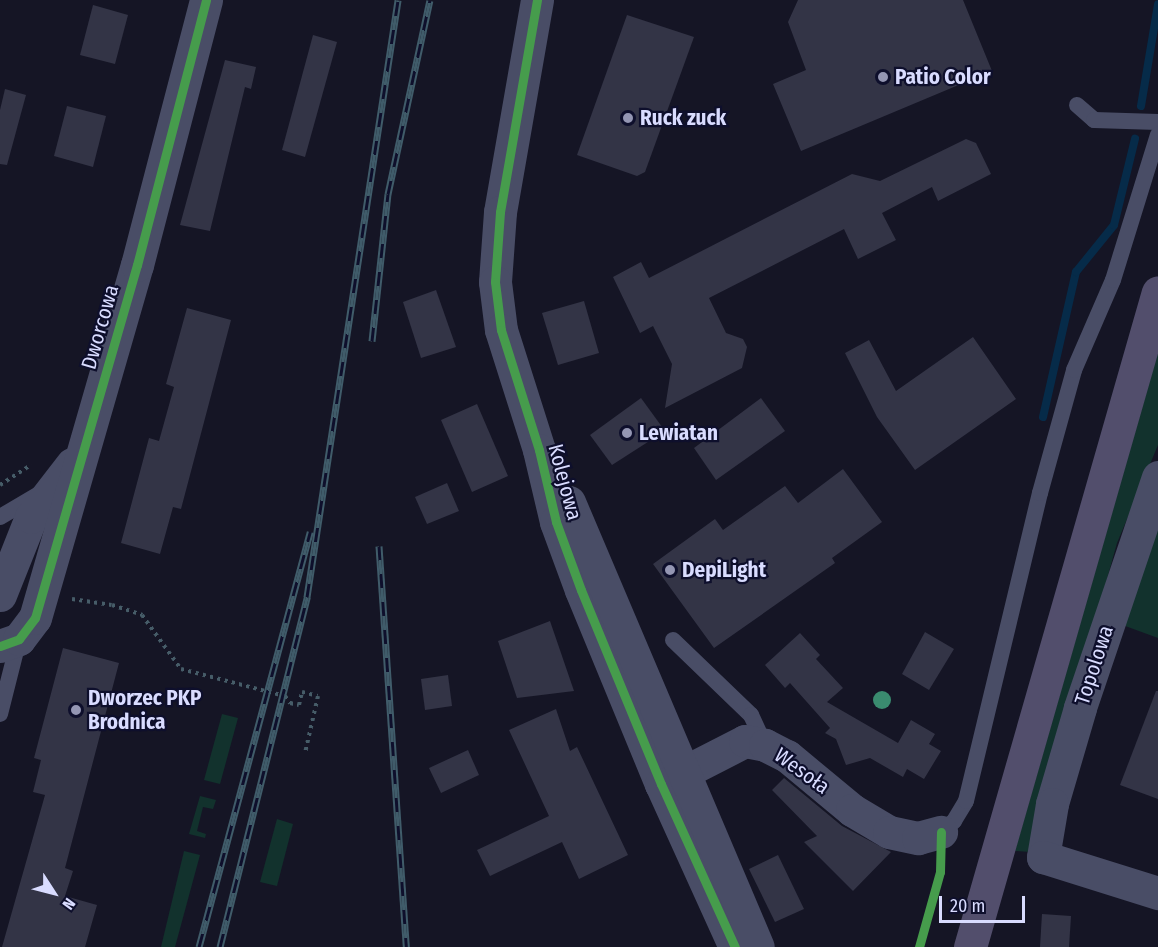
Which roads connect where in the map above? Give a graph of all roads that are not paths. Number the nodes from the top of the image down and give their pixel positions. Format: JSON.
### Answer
{"nodes":[{"id":1,"x":206,"y":0,"type":"edge"},
{"id":2,"x":537,"y":0,"type":"edge"},
{"id":3,"x":1077,"y":105,"type":"dead end"},
{"id":4,"x":1158,"y":122,"type":"edge"},
{"id":5,"x":1158,"y":135,"type":"edge"},
{"id":6,"x":1158,"y":292,"type":"edge"},
{"id":7,"x":80,"y":454,"type":"junction"},
{"id":8,"x":1158,"y":477,"type":"edge"},
{"id":9,"x":55,"y":484,"type":"junction"},
{"id":10,"x":0,"y":517,"type":"edge"},
{"id":11,"x":0,"y":595,"type":"edge"},
{"id":12,"x":673,"y":640,"type":"dead end"},
{"id":13,"x":10,"y":642,"type":"edge"},
{"id":14,"x":0,"y":714,"type":"edge"},
{"id":15,"x":765,"y":745,"type":"junction"},
{"id":16,"x":672,"y":778,"type":"junction"},
{"id":17,"x":941,"y":832,"type":"joint"},
{"id":18,"x":1158,"y":893,"type":"edge"},
{"id":19,"x":735,"y":947,"type":"edge"},
{"id":20,"x":758,"y":947,"type":"edge"},
{"id":21,"x":970,"y":947,"type":"edge"}],
"edges":[{"from":1,"to":7,"type":"street","name":"Dworcowa"},
{"from":2,"to":16,"type":"street","name":"Kolejowa"},
{"from":3,"to":4,"type":"lane"},
{"from":5,"to":17,"type":"lane"},
{"from":6,"to":21,"type":"main road"},
{"from":7,"to":9,"type":"street","name":"Dworcowa"},
{"from":7,"to":13,"type":"street","name":"Dworcowa"},
{"from":8,"to":18,"type":"street","name":"Topolowa"},
{"from":9,"to":10,"type":"lane"},
{"from":9,"to":11,"type":"street","name":"Dworcowa"},
{"from":12,"to":15,"type":"lane"},
{"from":13,"to":14,"type":"lane"},
{"from":15,"to":16,"type":"street","name":"Wesoła"},
{"from":15,"to":17,"type":"street","name":"Wesoła"},
{"from":16,"to":19,"type":"street","name":"Kolejowa"},
{"from":16,"to":20,"type":"street","name":"Kolejowa"}]}
